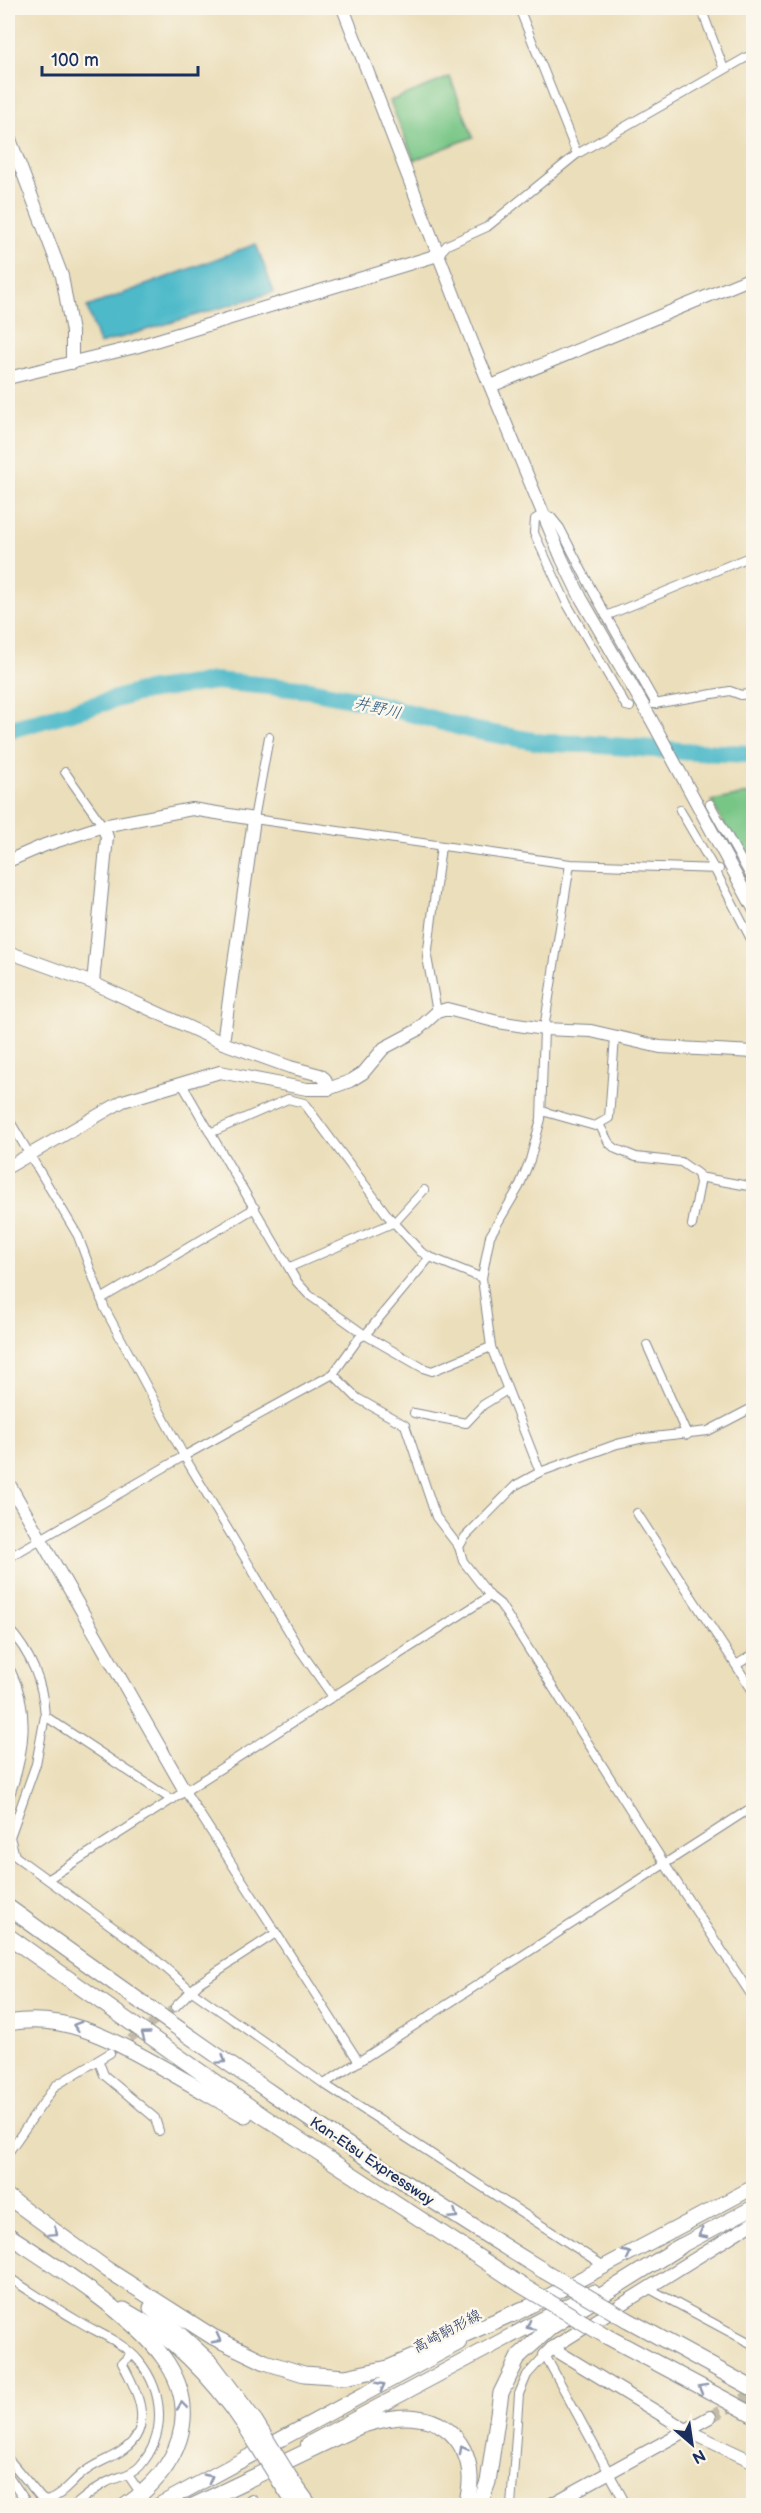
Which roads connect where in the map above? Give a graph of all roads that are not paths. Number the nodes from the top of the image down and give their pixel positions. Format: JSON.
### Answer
{"nodes":[{"id":1,"x":344,"y":8,"type":"edge"},
{"id":2,"x":519,"y":8,"type":"edge"},
{"id":3,"x":700,"y":8,"type":"edge"},
{"id":4,"x":753,"y":53,"type":"edge"},
{"id":5,"x":724,"y":69,"type":"junction"},
{"id":6,"x":8,"y":135,"type":"edge"},
{"id":7,"x":577,"y":154,"type":"junction"},
{"id":8,"x":438,"y":255,"type":"junction"},
{"id":9,"x":753,"y":277,"type":"edge"},
{"id":10,"x":72,"y":363,"type":"junction"},
{"id":11,"x":8,"y":378,"type":"edge"},
{"id":12,"x":491,"y":386,"type":"junction"},
{"id":13,"x":542,"y":515,"type":"junction"},
{"id":14,"x":753,"y":555,"type":"edge"},
{"id":15,"x":606,"y":616,"type":"junction"},
{"id":16,"x":753,"y":693,"type":"edge"},
{"id":17,"x":630,"y":707,"type":"dead end"},
{"id":18,"x":268,"y":737,"type":"dead end"},
{"id":19,"x":65,"y":772,"type":"dead end"},
{"id":20,"x":710,"y":804,"type":"dead end"},
{"id":21,"x":680,"y":810,"type":"dead end"},
{"id":22,"x":254,"y":819,"type":"junction"},
{"id":23,"x":103,"y":826,"type":"junction"},
{"id":24,"x":441,"y":846,"type":"junction"},
{"id":25,"x":8,"y":861,"type":"edge"},
{"id":26,"x":753,"y":861,"type":"edge"},
{"id":27,"x":570,"y":864,"type":"junction"},
{"id":28,"x":741,"y":864,"type":"junction"},
{"id":29,"x":717,"y":869,"type":"junction"},
{"id":30,"x":753,"y":883,"type":"edge"},
{"id":31,"x":753,"y":909,"type":"edge"},
{"id":32,"x":753,"y":945,"type":"edge"},
{"id":33,"x":8,"y":952,"type":"edge"},
{"id":34,"x":93,"y":983,"type":"junction"},
{"id":35,"x":437,"y":1012,"type":"junction"},
{"id":36,"x":544,"y":1029,"type":"junction"},
{"id":37,"x":615,"y":1037,"type":"junction"},
{"id":38,"x":223,"y":1043,"type":"junction"},
{"id":39,"x":753,"y":1052,"type":"edge"},
{"id":40,"x":182,"y":1084,"type":"junction"},
{"id":41,"x":328,"y":1089,"type":"junction"},
{"id":42,"x":542,"y":1111,"type":"junction"},
{"id":43,"x":8,"y":1118,"type":"edge"},
{"id":44,"x":599,"y":1124,"type":"junction"},
{"id":45,"x":210,"y":1133,"type":"junction"},
{"id":46,"x":28,"y":1155,"type":"junction"},
{"id":47,"x":8,"y":1167,"type":"edge"},
{"id":48,"x":699,"y":1177,"type":"junction"},
{"id":49,"x":753,"y":1187,"type":"edge"},
{"id":50,"x":424,"y":1190,"type":"dead end"},
{"id":51,"x":255,"y":1208,"type":"junction"},
{"id":52,"x":395,"y":1222,"type":"junction"},
{"id":53,"x":692,"y":1226,"type":"dead end"},
{"id":54,"x":430,"y":1257,"type":"junction"},
{"id":55,"x":290,"y":1267,"type":"junction"},
{"id":56,"x":482,"y":1278,"type":"junction"},
{"id":57,"x":101,"y":1299,"type":"junction"},
{"id":58,"x":365,"y":1335,"type":"junction"},
{"id":59,"x":647,"y":1345,"type":"dead end"},
{"id":60,"x":491,"y":1347,"type":"junction"},
{"id":61,"x":333,"y":1374,"type":"junction"},
{"id":62,"x":507,"y":1390,"type":"junction"},
{"id":63,"x":753,"y":1407,"type":"edge"},
{"id":64,"x":414,"y":1413,"type":"dead end"},
{"id":65,"x":687,"y":1435,"type":"junction"},
{"id":66,"x":184,"y":1455,"type":"junction"},
{"id":67,"x":540,"y":1472,"type":"junction"},
{"id":68,"x":8,"y":1482,"type":"edge"},
{"id":69,"x":637,"y":1513,"type":"dead end"},
{"id":70,"x":40,"y":1539,"type":"junction"},
{"id":71,"x":459,"y":1547,"type":"junction"},
{"id":72,"x":8,"y":1558,"type":"edge"},
{"id":73,"x":490,"y":1596,"type":"junction"},
{"id":74,"x":8,"y":1628,"type":"edge"},
{"id":75,"x":753,"y":1654,"type":"edge"},
{"id":76,"x":735,"y":1665,"type":"junction"},
{"id":77,"x":8,"y":1673,"type":"edge"},
{"id":78,"x":753,"y":1693,"type":"edge"},
{"id":79,"x":333,"y":1696,"type":"junction"},
{"id":80,"x":45,"y":1716,"type":"junction"},
{"id":81,"x":8,"y":1790,"type":"edge"},
{"id":82,"x":185,"y":1791,"type":"junction"},
{"id":83,"x":172,"y":1800,"type":"junction"},
{"id":84,"x":753,"y":1806,"type":"edge"},
{"id":85,"x":664,"y":1863,"type":"junction"},
{"id":86,"x":48,"y":1879,"type":"junction"},
{"id":87,"x":8,"y":1898,"type":"edge"},
{"id":88,"x":8,"y":1907,"type":"edge"},
{"id":89,"x":276,"y":1934,"type":"junction"},
{"id":90,"x":8,"y":1936,"type":"edge"},
{"id":91,"x":192,"y":1991,"type":"junction"},
{"id":92,"x":753,"y":1999,"type":"edge"},
{"id":93,"x":175,"y":2007,"type":"tunnel mouth"},
{"id":94,"x":8,"y":2023,"type":"edge"},
{"id":95,"x":174,"y":2026,"type":"junction"},
{"id":96,"x":110,"y":2054,"type":"tunnel mouth"},
{"id":97,"x":99,"y":2062,"type":"junction"},
{"id":98,"x":359,"y":2062,"type":"junction"},
{"id":99,"x":324,"y":2084,"type":"junction"},
{"id":100,"x":159,"y":2131,"type":"dead end"},
{"id":101,"x":8,"y":2153,"type":"edge"},
{"id":102,"x":367,"y":2186,"type":"junction"},
{"id":103,"x":753,"y":2187,"type":"edge"},
{"id":104,"x":8,"y":2197,"type":"edge"},
{"id":105,"x":8,"y":2204,"type":"edge"},
{"id":106,"x":753,"y":2206,"type":"edge"},
{"id":107,"x":31,"y":2215,"type":"junction"},
{"id":108,"x":753,"y":2222,"type":"edge"},
{"id":109,"x":9,"y":2236,"type":"edge"},
{"id":110,"x":681,"y":2246,"type":"junction"},
{"id":111,"x":604,"y":2266,"type":"junction"},
{"id":112,"x":108,"y":2270,"type":"junction"},
{"id":113,"x":8,"y":2277,"type":"edge"},
{"id":114,"x":648,"y":2288,"type":"junction"},
{"id":115,"x":92,"y":2293,"type":"junction"},
{"id":116,"x":523,"y":2309,"type":"junction"},
{"id":117,"x":753,"y":2345,"type":"edge"},
{"id":118,"x":549,"y":2352,"type":"junction"},
{"id":119,"x":131,"y":2354,"type":"junction"},
{"id":120,"x":753,"y":2388,"type":"edge"},
{"id":121,"x":753,"y":2415,"type":"edge"},
{"id":122,"x":710,"y":2417,"type":"tunnel mouth"},
{"id":123,"x":251,"y":2424,"type":"junction"},
{"id":124,"x":688,"y":2431,"type":"junction"},
{"id":125,"x":8,"y":2462,"type":"edge"},
{"id":126,"x":753,"y":2462,"type":"edge"},
{"id":127,"x":609,"y":2474,"type":"junction"},
{"id":128,"x":8,"y":2475,"type":"edge"},
{"id":129,"x":128,"y":2475,"type":"junction"},
{"id":130,"x":286,"y":2481,"type":"junction"},
{"id":131,"x":139,"y":2490,"type":"dead end"},
{"id":132,"x":29,"y":2505,"type":"edge"},
{"id":133,"x":74,"y":2505,"type":"edge"},
{"id":134,"x":125,"y":2505,"type":"edge"},
{"id":135,"x":157,"y":2505,"type":"edge"},
{"id":136,"x":192,"y":2505,"type":"edge"},
{"id":137,"x":239,"y":2505,"type":"edge"},
{"id":138,"x":256,"y":2505,"type":"edge"},
{"id":139,"x":296,"y":2505,"type":"edge"},
{"id":140,"x":310,"y":2505,"type":"edge"},
{"id":141,"x":465,"y":2505,"type":"edge"},
{"id":142,"x":479,"y":2505,"type":"edge"},
{"id":143,"x":511,"y":2505,"type":"edge"},
{"id":144,"x":548,"y":2505,"type":"edge"},
{"id":145,"x":627,"y":2505,"type":"edge"}],
"edges":[{"from":1,"to":8,"type":"street"},
{"from":2,"to":7,"type":"street"},
{"from":3,"to":5,"type":"street"},
{"from":4,"to":5,"type":"street"},
{"from":5,"to":7,"type":"street"},
{"from":6,"to":10,"type":"street"},
{"from":7,"to":8,"type":"street"},
{"from":8,"to":10,"type":"street"},
{"from":8,"to":12,"type":"street"},
{"from":9,"to":12,"type":"street"},
{"from":10,"to":11,"type":"street"},
{"from":12,"to":13,"type":"street"},
{"from":13,"to":15,"type":"street"},
{"from":13,"to":17,"type":"street"},
{"from":13,"to":31,"type":"street"},
{"from":14,"to":15,"type":"street"},
{"from":15,"to":16,"type":"street"},
{"from":18,"to":22,"type":"street"},
{"from":19,"to":23,"type":"street"},
{"from":20,"to":28,"type":"street"},
{"from":21,"to":29,"type":"street"},
{"from":22,"to":23,"type":"street"},
{"from":22,"to":24,"type":"street"},
{"from":22,"to":38,"type":"street"},
{"from":23,"to":25,"type":"street"},
{"from":23,"to":34,"type":"street"},
{"from":24,"to":27,"type":"street"},
{"from":24,"to":35,"type":"street"},
{"from":26,"to":28,"type":"street"},
{"from":27,"to":29,"type":"street"},
{"from":27,"to":36,"type":"street"},
{"from":28,"to":30,"type":"street"},
{"from":29,"to":32,"type":"street"},
{"from":33,"to":34,"type":"street"},
{"from":34,"to":38,"type":"street"},
{"from":35,"to":36,"type":"street"},
{"from":35,"to":41,"type":"street"},
{"from":36,"to":37,"type":"street"},
{"from":36,"to":42,"type":"street"},
{"from":37,"to":39,"type":"street"},
{"from":37,"to":44,"type":"street"},
{"from":38,"to":41,"type":"street"},
{"from":40,"to":41,"type":"street"},
{"from":40,"to":45,"type":"street"},
{"from":40,"to":46,"type":"street"},
{"from":42,"to":44,"type":"street"},
{"from":42,"to":56,"type":"street"},
{"from":43,"to":46,"type":"street"},
{"from":44,"to":48,"type":"street"},
{"from":45,"to":51,"type":"street"},
{"from":45,"to":52,"type":"street"},
{"from":46,"to":47,"type":"street"},
{"from":46,"to":57,"type":"street"},
{"from":48,"to":49,"type":"street"},
{"from":48,"to":53,"type":"street"},
{"from":50,"to":52,"type":"street"},
{"from":51,"to":55,"type":"street"},
{"from":51,"to":57,"type":"street"},
{"from":52,"to":54,"type":"street"},
{"from":52,"to":55,"type":"street"},
{"from":54,"to":56,"type":"street"},
{"from":54,"to":58,"type":"street"},
{"from":55,"to":58,"type":"street"},
{"from":56,"to":60,"type":"street"},
{"from":57,"to":66,"type":"street"},
{"from":58,"to":60,"type":"street"},
{"from":58,"to":61,"type":"street"},
{"from":59,"to":65,"type":"street"},
{"from":60,"to":62,"type":"street"},
{"from":61,"to":66,"type":"street"},
{"from":61,"to":71,"type":"street"},
{"from":62,"to":64,"type":"street"},
{"from":62,"to":67,"type":"street"},
{"from":63,"to":65,"type":"street"},
{"from":65,"to":67,"type":"street"},
{"from":66,"to":70,"type":"street"},
{"from":66,"to":79,"type":"street"},
{"from":67,"to":71,"type":"street"},
{"from":68,"to":70,"type":"street"},
{"from":69,"to":76,"type":"street"},
{"from":70,"to":72,"type":"street"},
{"from":70,"to":82,"type":"street"},
{"from":71,"to":73,"type":"street"},
{"from":73,"to":79,"type":"street"},
{"from":73,"to":85,"type":"street"},
{"from":74,"to":80,"type":"street"},
{"from":75,"to":76,"type":"street"},
{"from":76,"to":78,"type":"street"},
{"from":77,"to":81,"type":"highway"},
{"from":79,"to":82,"type":"street"},
{"from":80,"to":83,"type":"street"},
{"from":80,"to":86,"type":"street"},
{"from":82,"to":83,"type":"street"},
{"from":82,"to":89,"type":"street"},
{"from":83,"to":86,"type":"street"},
{"from":84,"to":85,"type":"street"},
{"from":85,"to":92,"type":"street"},
{"from":85,"to":98,"type":"street"},
{"from":86,"to":91,"type":"street"},
{"from":87,"to":95,"type":"highway"},
{"from":88,"to":95,"type":"highway","name":"Kan-Etsu Expressway"},
{"from":89,"to":91,"type":"street"},
{"from":89,"to":98,"type":"street"},
{"from":102,"to":90,"type":"highway","name":"Kan-Etsu Expressway","one_way":true},
{"from":91,"to":93,"type":"street"},
{"from":91,"to":99,"type":"street"},
{"from":102,"to":94,"type":"highway","one_way":true},
{"from":95,"to":120,"type":"highway","name":"Kan-Etsu Expressway","one_way":true,"bridge":true},
{"from":96,"to":97,"type":"street"},
{"from":97,"to":100,"type":"street"},
{"from":97,"to":101,"type":"street"},
{"from":98,"to":99,"type":"street"},
{"from":99,"to":111,"type":"street"},
{"from":121,"to":102,"type":"highway","name":"Kan-Etsu Expressway","one_way":true,"bridge":true},
{"from":111,"to":103,"type":"main road","name":"高崎駒形線","one_way":true},
{"from":104,"to":107,"type":"highway"},
{"from":105,"to":107,"type":"highway"},
{"from":106,"to":110,"type":"main road","one_way":true},
{"from":107,"to":112,"type":"highway","one_way":true},
{"from":108,"to":114,"type":"street"},
{"from":109,"to":115,"type":"highway"},
{"from":110,"to":136,"type":"main road","one_way":true},
{"from":110,"to":142,"type":"highway"},
{"from":111,"to":116,"type":"main road","name":"高崎駒形線"},
{"from":112,"to":116,"type":"highway","one_way":true},
{"from":112,"to":123,"type":"highway"},
{"from":113,"to":119,"type":"street"},
{"from":114,"to":117,"type":"street"},
{"from":114,"to":118,"type":"street"},
{"from":115,"to":123,"type":"highway"},
{"from":134,"to":115,"type":"highway","one_way":true},
{"from":135,"to":116,"type":"main road","name":"高崎駒形線","one_way":true},
{"from":118,"to":124,"type":"street"},
{"from":118,"to":127,"type":"street"},
{"from":118,"to":143,"type":"street"},
{"from":119,"to":125,"type":"street"},
{"from":119,"to":129,"type":"street"},
{"from":122,"to":124,"type":"street"},
{"from":123,"to":130,"type":"highway","bridge":true},
{"from":124,"to":126,"type":"street"},
{"from":124,"to":127,"type":"street"},
{"from":127,"to":144,"type":"street"},
{"from":127,"to":145,"type":"street"},
{"from":128,"to":132,"type":"street"},
{"from":129,"to":131,"type":"street"},
{"from":129,"to":133,"type":"street"},
{"from":130,"to":139,"type":"highway"},
{"from":130,"to":140,"type":"highway"},
{"from":141,"to":136,"type":"highway","one_way":true},
{"from":137,"to":138,"type":"street"}]}
